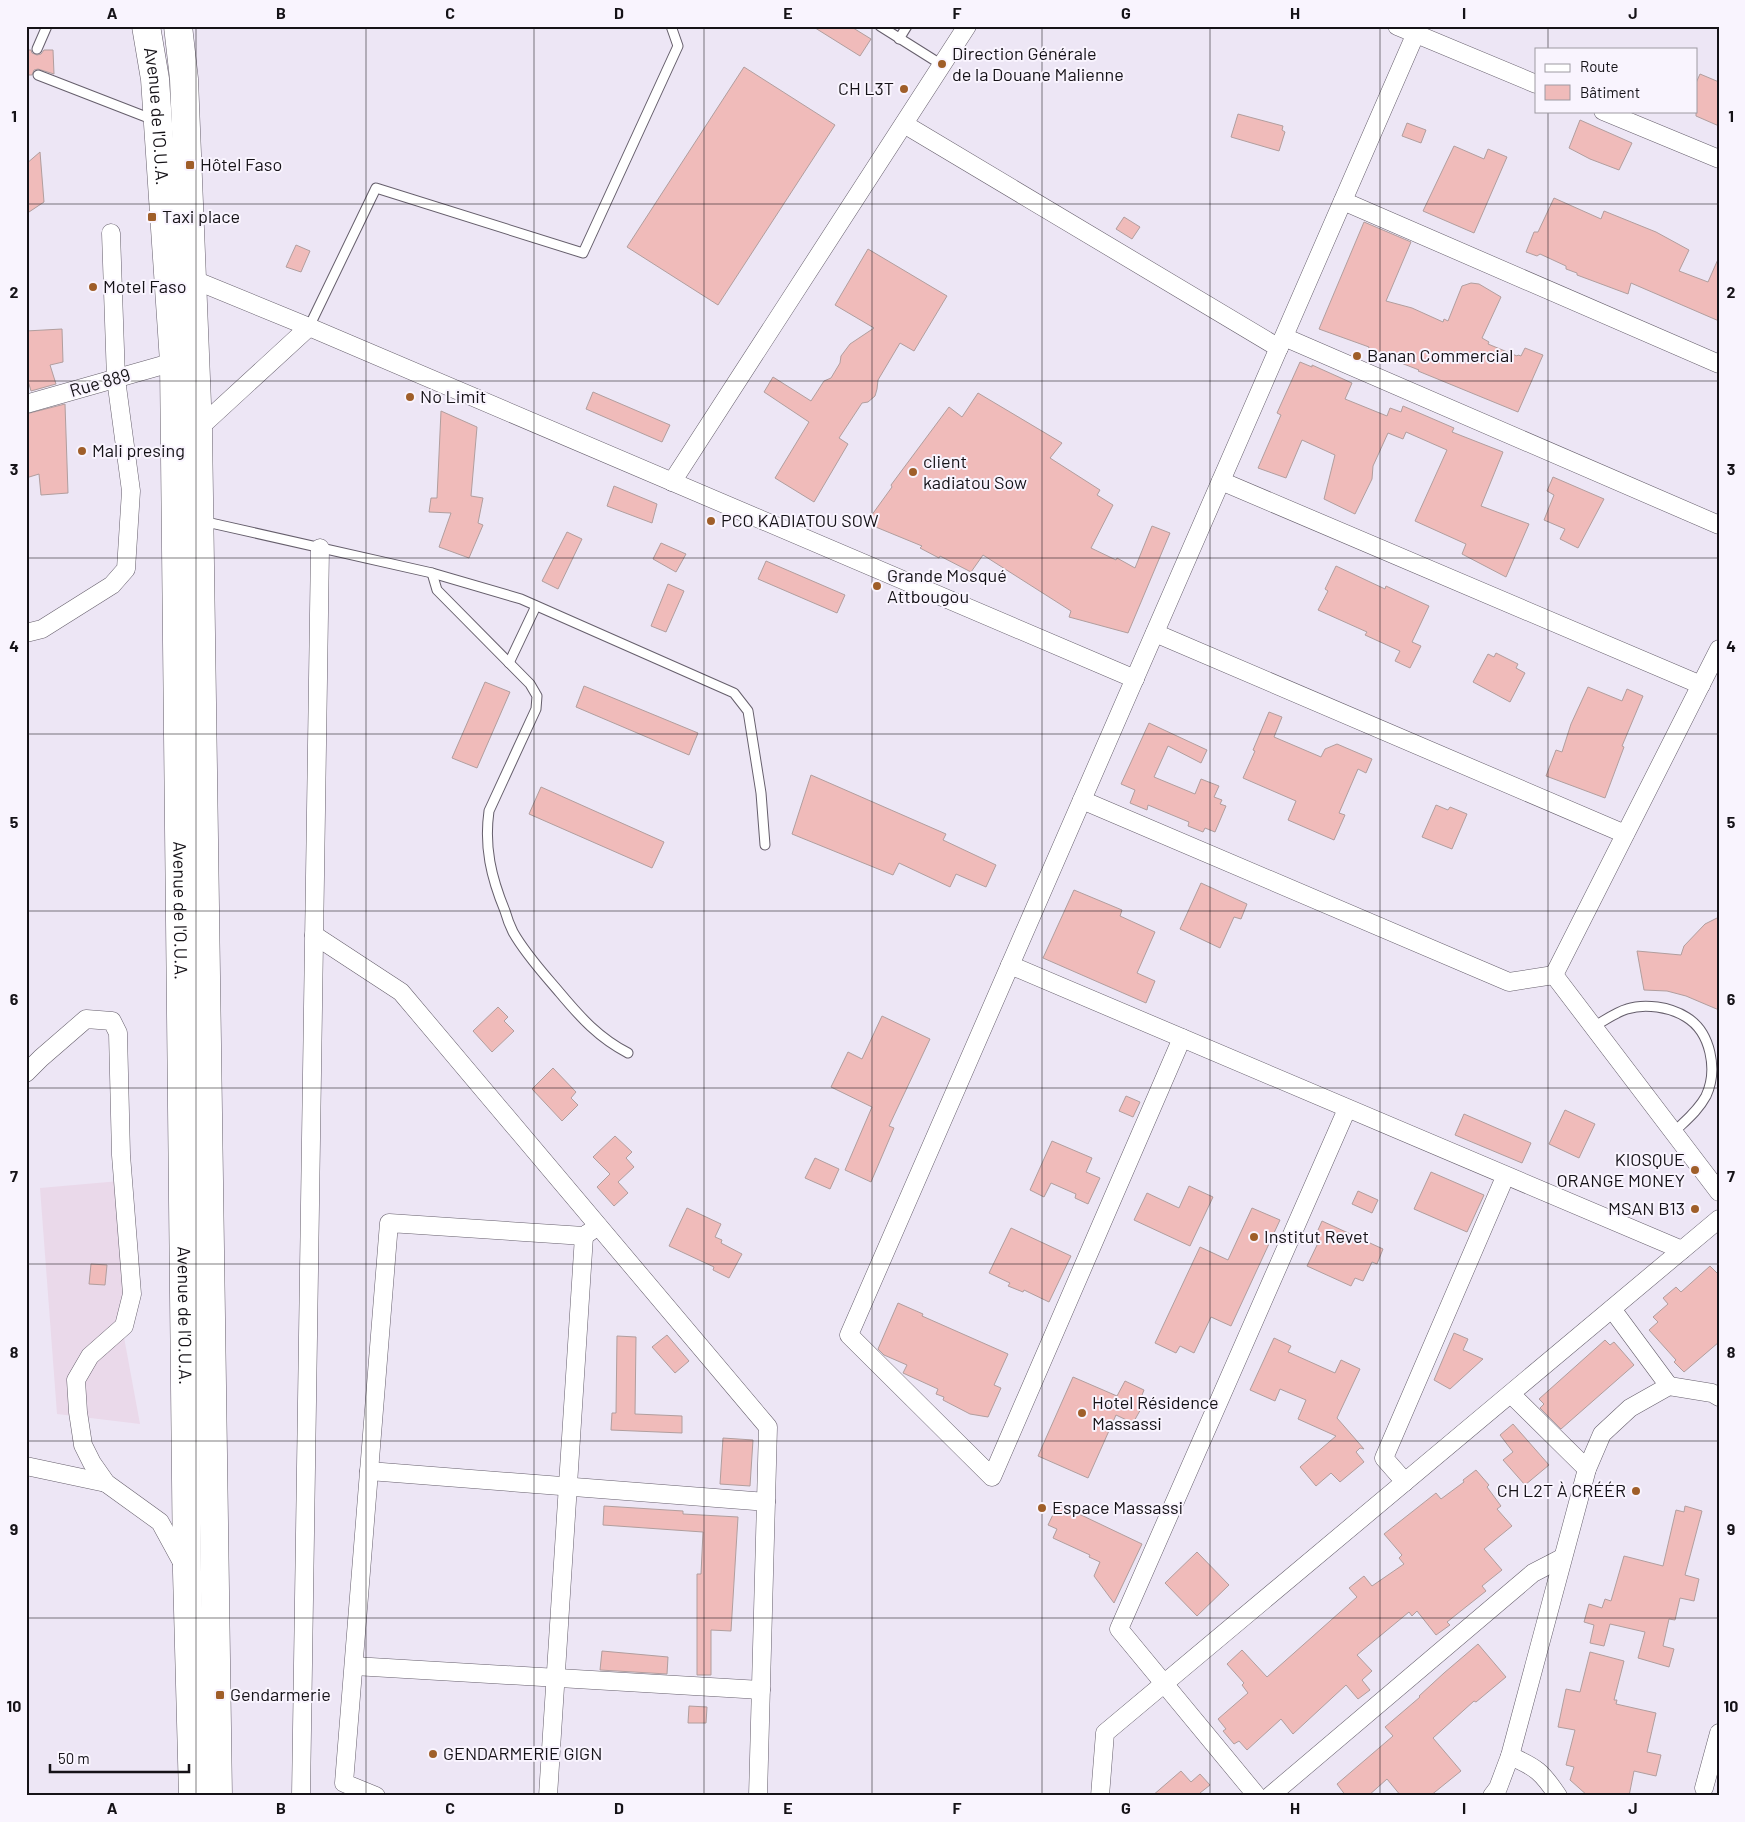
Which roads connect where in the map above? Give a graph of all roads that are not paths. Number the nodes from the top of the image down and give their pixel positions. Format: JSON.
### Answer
{"nodes":[{"id":1,"x":47,"y":26,"type":"edge"},
{"id":2,"x":146,"y":26,"type":"edge"},
{"id":3,"x":178,"y":26,"type":"edge"},
{"id":4,"x":671,"y":26,"type":"edge"},
{"id":5,"x":880,"y":26,"type":"edge"},
{"id":6,"x":907,"y":26,"type":"edge"},
{"id":7,"x":967,"y":26,"type":"edge"},
{"id":8,"x":1397,"y":26,"type":"edge"},
{"id":9,"x":1418,"y":30,"type":"edge"},
{"id":10,"x":900,"y":39,"type":"junction"},
{"id":11,"x":37,"y":49,"type":"dead end"},
{"id":12,"x":942,"y":66,"type":"junction"},
{"id":13,"x":38,"y":75,"type":"dead end"},
{"id":14,"x":1535,"y":84,"type":"edge"},
{"id":15,"x":1605,"y":112,"type":"edge"},
{"id":16,"x":158,"y":122,"type":"junction"},
{"id":17,"x":904,"y":124,"type":"junction"},
{"id":18,"x":1719,"y":159,"type":"edge"},
{"id":19,"x":1343,"y":201,"type":"junction"},
{"id":20,"x":111,"y":233,"type":"dead end"},
{"id":21,"x":192,"y":279,"type":"junction"},
{"id":22,"x":309,"y":327,"type":"junction"},
{"id":23,"x":1281,"y":342,"type":"junction"},
{"id":24,"x":174,"y":362,"type":"junction"},
{"id":25,"x":1719,"y":364,"type":"edge"},
{"id":26,"x":116,"y":379,"type":"junction"},
{"id":27,"x":26,"y":404,"type":"edge"},
{"id":28,"x":198,"y":429,"type":"junction"},
{"id":29,"x":1221,"y":481,"type":"junction"},
{"id":30,"x":672,"y":482,"type":"junction"},
{"id":31,"x":200,"y":520,"type":"junction"},
{"id":32,"x":1719,"y":525,"type":"edge"},
{"id":33,"x":320,"y":548,"type":"junction"},
{"id":34,"x":432,"y":573,"type":"junction"},
{"id":35,"x":536,"y":606,"type":"junction"},
{"id":36,"x":26,"y":633,"type":"edge"},
{"id":37,"x":1155,"y":633,"type":"junction"},
{"id":38,"x":1719,"y":649,"type":"edge"},
{"id":39,"x":509,"y":663,"type":"junction"},
{"id":40,"x":1135,"y":679,"type":"junction"},
{"id":41,"x":1701,"y":685,"type":"junction"},
{"id":42,"x":1082,"y":800,"type":"junction"},
{"id":43,"x":1625,"y":834,"type":"junction"},
{"id":44,"x":765,"y":845,"type":"dead end"},
{"id":45,"x":314,"y":935,"type":"junction"},
{"id":46,"x":1010,"y":965,"type":"junction"},
{"id":47,"x":1554,"y":975,"type":"junction"},
{"id":48,"x":1593,"y":1027,"type":"junction"},
{"id":49,"x":1182,"y":1038,"type":"junction"},
{"id":50,"x":628,"y":1054,"type":"dead end"},
{"id":51,"x":26,"y":1073,"type":"edge"},
{"id":52,"x":1347,"y":1109,"type":"junction"},
{"id":53,"x":1673,"y":1133,"type":"junction"},
{"id":54,"x":1505,"y":1177,"type":"junction"},
{"id":55,"x":1719,"y":1192,"type":"edge"},
{"id":56,"x":1719,"y":1220,"type":"edge"},
{"id":57,"x":598,"y":1226,"type":"junction"},
{"id":58,"x":584,"y":1236,"type":"junction"},
{"id":59,"x":1682,"y":1250,"type":"junction"},
{"id":60,"x":1612,"y":1309,"type":"junction"},
{"id":61,"x":1669,"y":1386,"type":"junction"},
{"id":62,"x":1511,"y":1394,"type":"junction"},
{"id":63,"x":1719,"y":1397,"type":"edge"},
{"id":64,"x":26,"y":1466,"type":"edge"},
{"id":65,"x":1586,"y":1469,"type":"junction"},
{"id":66,"x":369,"y":1471,"type":"junction"},
{"id":67,"x":1405,"y":1482,"type":"junction"},
{"id":68,"x":106,"y":1483,"type":"junction"},
{"id":69,"x":568,"y":1487,"type":"junction"},
{"id":70,"x":766,"y":1502,"type":"junction"},
{"id":71,"x":1562,"y":1558,"type":"junction"},
{"id":72,"x":187,"y":1572,"type":"junction"},
{"id":73,"x":354,"y":1666,"type":"junction"},
{"id":74,"x":555,"y":1678,"type":"junction"},
{"id":75,"x":1164,"y":1684,"type":"junction"},
{"id":76,"x":761,"y":1690,"type":"junction"},
{"id":77,"x":1719,"y":1733,"type":"edge"},
{"id":78,"x":1510,"y":1756,"type":"junction"},
{"id":79,"x":1705,"y":1793,"type":"edge"},
{"id":80,"x":193,"y":1796,"type":"edge"},
{"id":81,"x":218,"y":1796,"type":"edge"},
{"id":82,"x":301,"y":1796,"type":"edge"},
{"id":83,"x":376,"y":1796,"type":"edge"},
{"id":84,"x":548,"y":1796,"type":"edge"},
{"id":85,"x":758,"y":1796,"type":"edge"},
{"id":86,"x":1100,"y":1796,"type":"edge"},
{"id":87,"x":1257,"y":1796,"type":"edge"},
{"id":88,"x":1270,"y":1796,"type":"edge"},
{"id":89,"x":1492,"y":1796,"type":"edge"},
{"id":90,"x":1558,"y":1796,"type":"edge"}],
"edges":[{"from":1,"to":11,"type":"lane"},
{"from":2,"to":16,"type":"highway","name":"Avenue de l'O.U.A."},
{"from":3,"to":21,"type":"highway","name":"Avenue de l'O.U.A."},
{"from":4,"to":22,"type":"lane"},
{"from":5,"to":10,"type":"lane"},
{"from":6,"to":10,"type":"lane"},
{"from":7,"to":12,"type":"street"},
{"from":8,"to":9,"type":"street"},
{"from":9,"to":14,"type":"street"},
{"from":9,"to":19,"type":"street"},
{"from":10,"to":12,"type":"lane"},
{"from":12,"to":17,"type":"street"},
{"from":13,"to":16,"type":"lane"},
{"from":15,"to":18,"type":"street"},
{"from":16,"to":24,"type":"highway","name":"Avenue de l'O.U.A."},
{"from":17,"to":23,"type":"street"},
{"from":17,"to":30,"type":"street"},
{"from":19,"to":23,"type":"street"},
{"from":19,"to":25,"type":"street"},
{"from":20,"to":26,"type":"street"},
{"from":21,"to":22,"type":"street"},
{"from":21,"to":28,"type":"highway","name":"Avenue de l'O.U.A."},
{"from":22,"to":28,"type":"street"},
{"from":22,"to":30,"type":"street"},
{"from":23,"to":29,"type":"street"},
{"from":23,"to":32,"type":"street"},
{"from":24,"to":26,"type":"street","name":"Rue 889"},
{"from":24,"to":72,"type":"highway","name":"Avenue de l'O.U.A."},
{"from":26,"to":27,"type":"street","name":"Rue 889"},
{"from":26,"to":36,"type":"street"},
{"from":28,"to":31,"type":"highway","name":"Avenue de l'O.U.A."},
{"from":29,"to":37,"type":"street"},
{"from":29,"to":41,"type":"street"},
{"from":30,"to":40,"type":"street"},
{"from":31,"to":33,"type":"lane"},
{"from":31,"to":81,"type":"highway","name":"Avenue de l'O.U.A."},
{"from":33,"to":34,"type":"lane"},
{"from":33,"to":45,"type":"street"},
{"from":34,"to":35,"type":"lane"},
{"from":34,"to":39,"type":"lane"},
{"from":35,"to":39,"type":"lane"},
{"from":35,"to":44,"type":"lane"},
{"from":37,"to":40,"type":"street"},
{"from":37,"to":43,"type":"street"},
{"from":38,"to":41,"type":"street"},
{"from":39,"to":50,"type":"lane"},
{"from":40,"to":42,"type":"street"},
{"from":41,"to":43,"type":"street"},
{"from":42,"to":46,"type":"street"},
{"from":42,"to":47,"type":"street"},
{"from":43,"to":47,"type":"street"},
{"from":45,"to":57,"type":"street"},
{"from":45,"to":82,"type":"street"},
{"from":46,"to":49,"type":"street"},
{"from":46,"to":49,"type":"street"},
{"from":47,"to":48,"type":"street"},
{"from":48,"to":53,"type":"street"},
{"from":48,"to":53,"type":"lane"},
{"from":49,"to":52,"type":"street"},
{"from":51,"to":68,"type":"street"},
{"from":52,"to":54,"type":"street"},
{"from":52,"to":75,"type":"street"},
{"from":53,"to":55,"type":"street"},
{"from":54,"to":59,"type":"street"},
{"from":54,"to":67,"type":"street"},
{"from":56,"to":59,"type":"street"},
{"from":57,"to":58,"type":"street"},
{"from":57,"to":70,"type":"street"},
{"from":58,"to":66,"type":"street"},
{"from":58,"to":69,"type":"street"},
{"from":59,"to":60,"type":"street"},
{"from":60,"to":61,"type":"street"},
{"from":60,"to":62,"type":"street"},
{"from":61,"to":63,"type":"street"},
{"from":61,"to":65,"type":"street"},
{"from":62,"to":65,"type":"street"},
{"from":62,"to":67,"type":"street"},
{"from":64,"to":68,"type":"street"},
{"from":65,"to":71,"type":"street"},
{"from":66,"to":69,"type":"street"},
{"from":66,"to":73,"type":"street"},
{"from":67,"to":75,"type":"street"},
{"from":68,"to":72,"type":"street"},
{"from":69,"to":70,"type":"street"},
{"from":69,"to":74,"type":"street"},
{"from":70,"to":76,"type":"street"},
{"from":71,"to":78,"type":"street"},
{"from":71,"to":88,"type":"street"},
{"from":72,"to":80,"type":"highway","name":"Avenue de l'O.U.A."},
{"from":73,"to":74,"type":"street"},
{"from":73,"to":83,"type":"street"},
{"from":74,"to":76,"type":"street"},
{"from":74,"to":84,"type":"street"},
{"from":75,"to":86,"type":"street"},
{"from":75,"to":87,"type":"street"},
{"from":76,"to":85,"type":"street"},
{"from":77,"to":79,"type":"street"},
{"from":78,"to":89,"type":"street"},
{"from":78,"to":90,"type":"street"}]}
